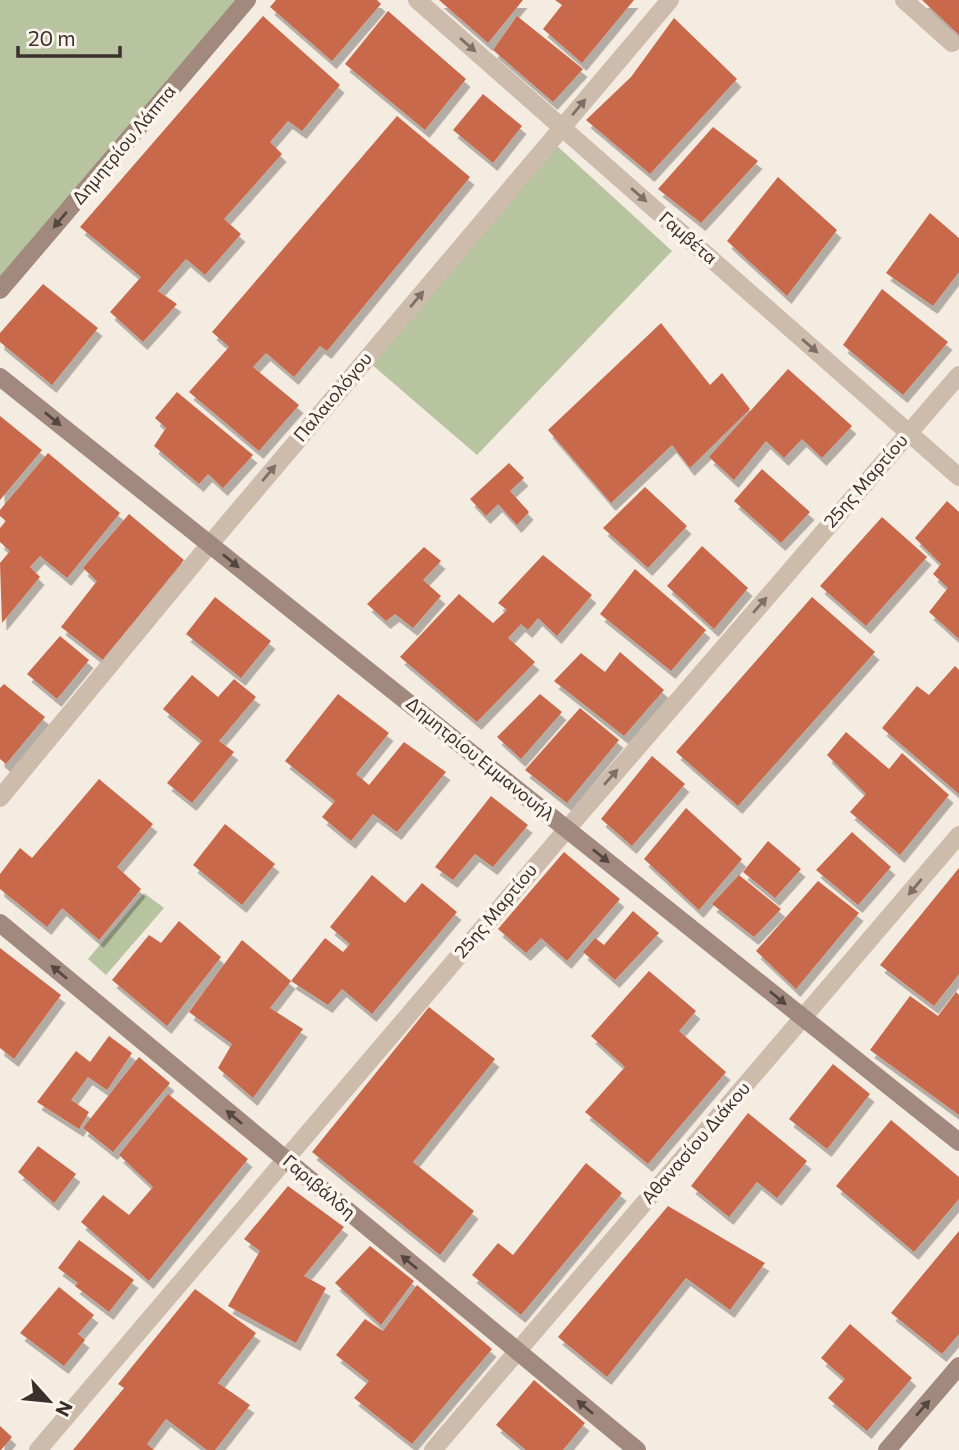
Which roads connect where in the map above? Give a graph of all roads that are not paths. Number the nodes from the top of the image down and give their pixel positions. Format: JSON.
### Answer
{"nodes":[{"id":1,"x":247,"y":0,"type":"edge"},
{"id":2,"x":417,"y":0,"type":"edge"},
{"id":3,"x":670,"y":0,"type":"edge"},
{"id":4,"x":904,"y":0,"type":"edge"},
{"id":5,"x":952,"y":43,"type":"dead end"},
{"id":6,"x":562,"y":128,"type":"junction"},
{"id":7,"x":0,"y":290,"type":"edge"},
{"id":8,"x":959,"y":375,"type":"edge"},
{"id":9,"x":0,"y":377,"type":"edge"},
{"id":10,"x":908,"y":432,"type":"junction"},
{"id":11,"x":959,"y":477,"type":"edge"},
{"id":12,"x":209,"y":544,"type":"junction"},
{"id":13,"x":0,"y":798,"type":"edge"},
{"id":14,"x":567,"y":829,"type":"junction"},
{"id":15,"x":959,"y":835,"type":"edge"},
{"id":16,"x":0,"y":923,"type":"edge"},
{"id":17,"x":804,"y":1018,"type":"junction"},
{"id":18,"x":959,"y":1142,"type":"edge"},
{"id":19,"x":285,"y":1159,"type":"junction"},
{"id":20,"x":517,"y":1350,"type":"junction"},
{"id":21,"x":959,"y":1366,"type":"edge"},
{"id":22,"x":38,"y":1450,"type":"edge"},
{"id":23,"x":433,"y":1450,"type":"edge"},
{"id":24,"x":638,"y":1450,"type":"edge"},
{"id":25,"x":887,"y":1450,"type":"edge"}],
"edges":[{"from":1,"to":7,"type":"street","name":"Δημητρίου Λάππα","one_way":true},
{"from":2,"to":6,"type":"street","name":"Γαμβέτα","one_way":true},
{"from":6,"to":3,"type":"street","name":"Παλαιολόγου","one_way":true},
{"from":4,"to":5,"type":"street"},
{"from":6,"to":10,"type":"street","name":"Γαμβέτα","one_way":true},
{"from":12,"to":6,"type":"street","name":"Παλαιολόγου","one_way":true},
{"from":8,"to":10,"type":"street","name":"25ης Μαρτίου"},
{"from":9,"to":12,"type":"street","name":"Δημητρίου Εμμανουήλ","one_way":true},
{"from":10,"to":11,"type":"street","name":"Γαμβέτα"},
{"from":14,"to":10,"type":"street","name":"25ης Μαρτίου","one_way":true},
{"from":12,"to":13,"type":"street","name":"Παλαιολόγου"},
{"from":12,"to":14,"type":"street","name":"Δημητρίου Εμμανουήλ","one_way":true},
{"from":14,"to":17,"type":"street","name":"Δημητρίου Εμμανουήλ","one_way":true},
{"from":14,"to":19,"type":"street","name":"25ης Μαρτίου"},
{"from":15,"to":17,"type":"street","name":"Αθανασίου Διάκου","one_way":true},
{"from":19,"to":16,"type":"street","name":"Γαριβάλδη","one_way":true},
{"from":17,"to":18,"type":"street","name":"Δημητρίου Εμμανουήλ"},
{"from":17,"to":20,"type":"street","name":"Αθανασίου Διάκου"},
{"from":20,"to":19,"type":"street","name":"Γαριβάλδη","one_way":true},
{"from":19,"to":22,"type":"street","name":"25ης Μαρτίου"},
{"from":20,"to":23,"type":"street","name":"Αθανασίου Διάκου"},
{"from":24,"to":20,"type":"street","name":"Γαριβάλδη","one_way":true},
{"from":25,"to":21,"type":"street","one_way":true}]}
